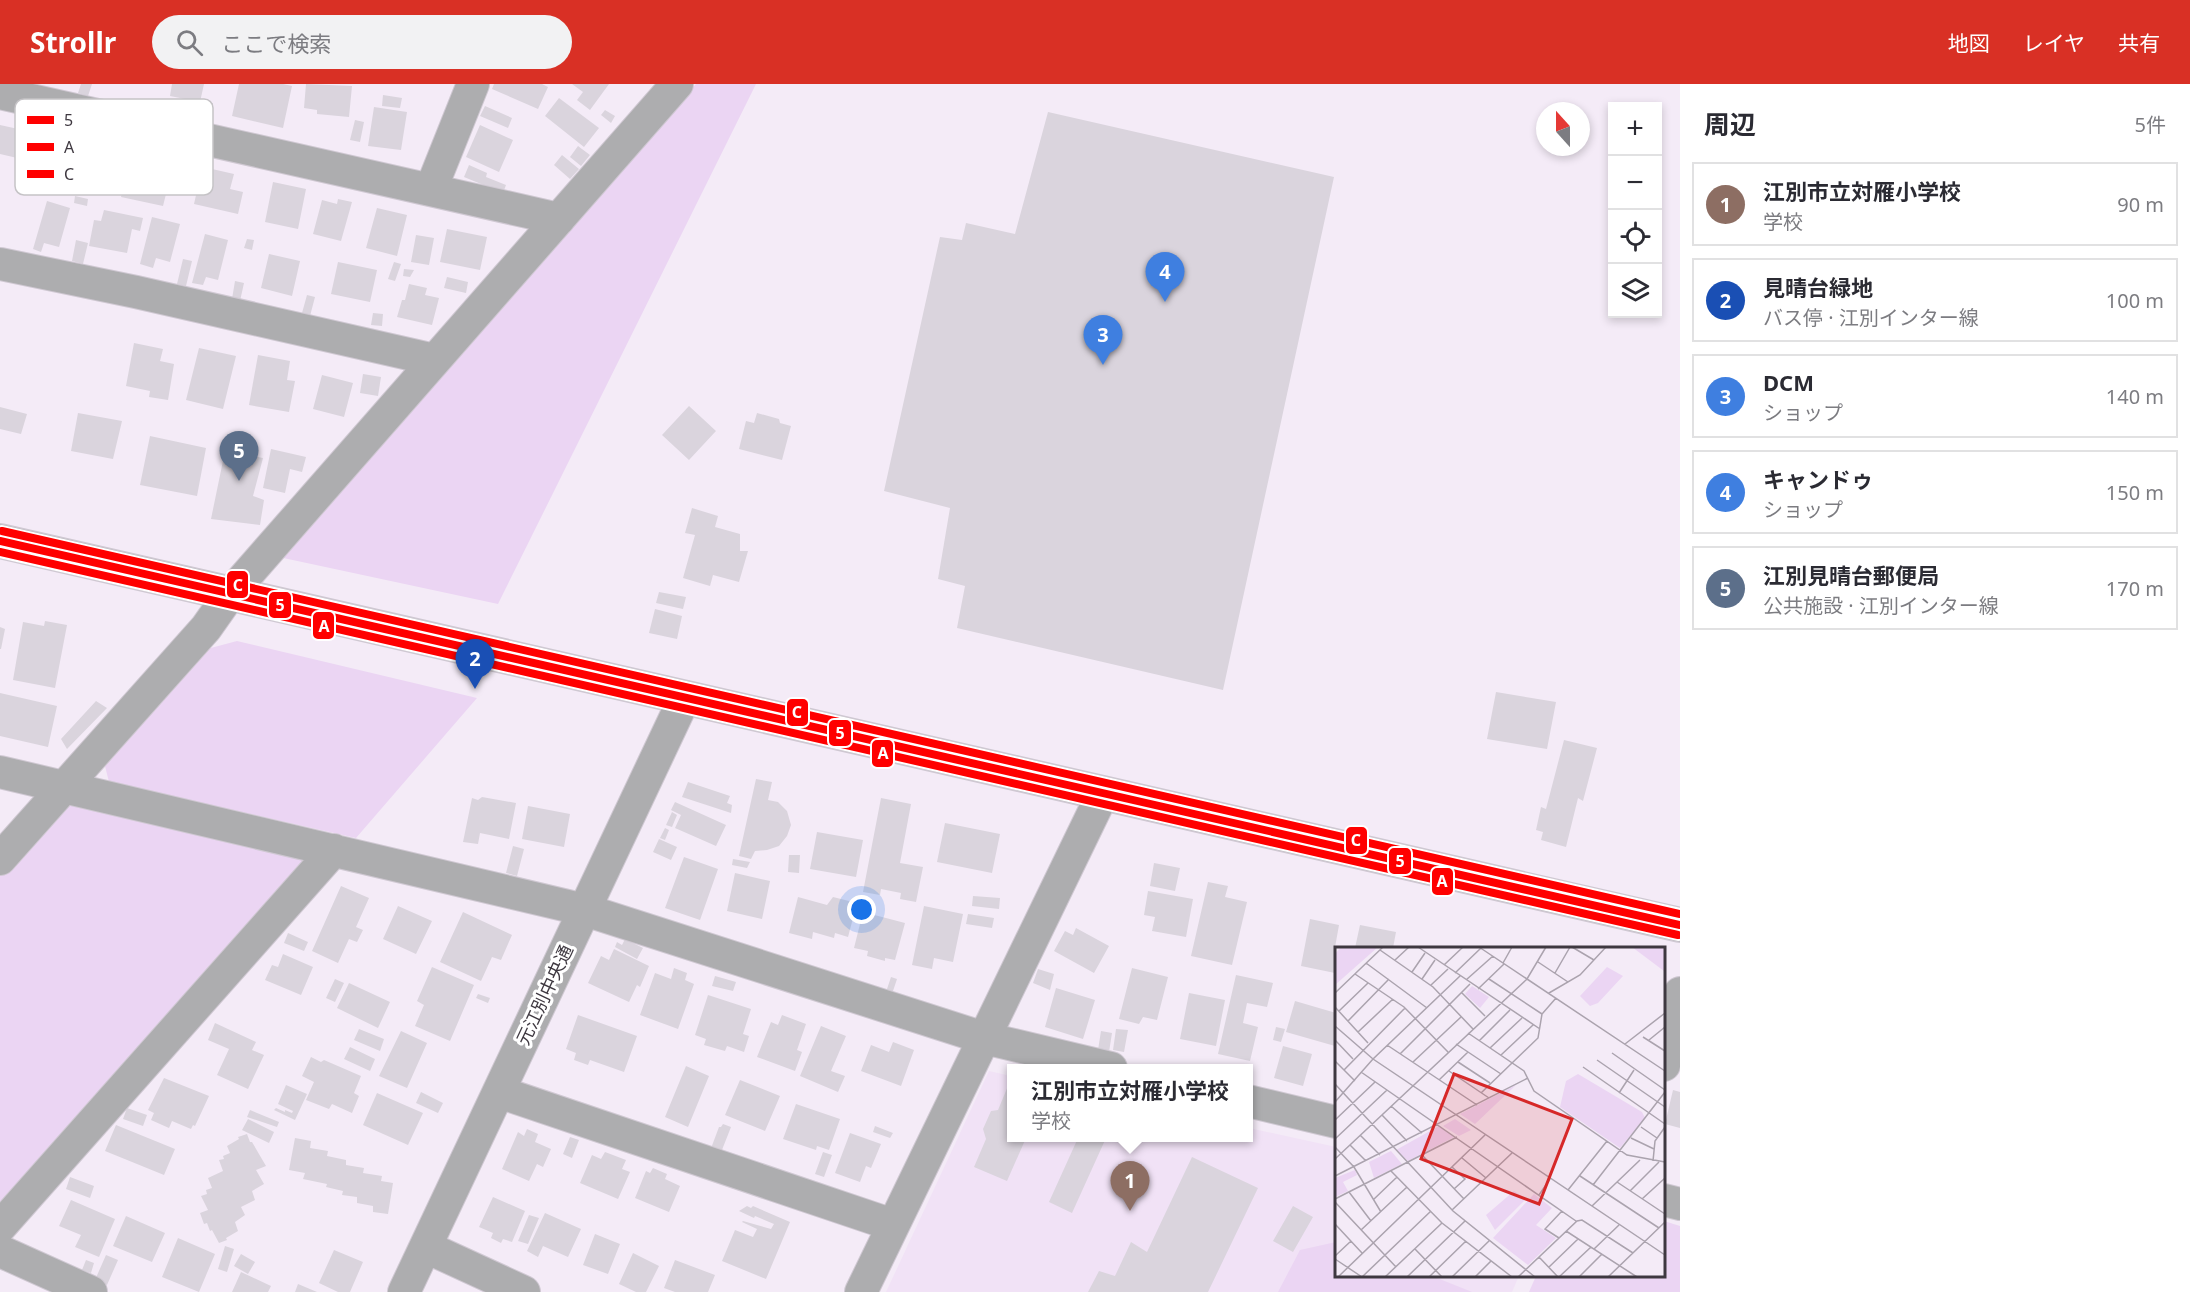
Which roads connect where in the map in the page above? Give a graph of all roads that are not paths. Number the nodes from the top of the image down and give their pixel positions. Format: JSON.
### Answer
{"nodes":[{"id":1,"x":473,"y":84,"type":"edge"},
{"id":2,"x":677,"y":84,"type":"edge"},
{"id":3,"x":0,"y":93,"type":"edge"},
{"id":4,"x":27,"y":99,"type":"edge"},
{"id":5,"x":213,"y":140,"type":"edge"},
{"id":6,"x":431,"y":189,"type":"junction"},
{"id":7,"x":559,"y":219,"type":"junction"},
{"id":8,"x":0,"y":264,"type":"edge"},
{"id":9,"x":435,"y":360,"type":"junction"},
{"id":10,"x":0,"y":541,"type":"edge"},
{"id":11,"x":230,"y":594,"type":"junction"},
{"id":12,"x":685,"y":697,"type":"junction"},
{"id":13,"x":0,"y":772,"type":"edge"},
{"id":14,"x":65,"y":786,"type":"junction"},
{"id":15,"x":1103,"y":793,"type":"junction"},
{"id":16,"x":334,"y":850,"type":"junction"},
{"id":17,"x":0,"y":859,"type":"edge"},
{"id":18,"x":585,"y":910,"type":"junction"},
{"id":19,"x":1680,"y":925,"type":"edge"},
{"id":20,"x":1680,"y":993,"type":"edge"},
{"id":21,"x":984,"y":1038,"type":"junction"},
{"id":22,"x":1665,"y":1060,"type":"edge"},
{"id":23,"x":1094,"y":1064,"type":"edge"},
{"id":24,"x":499,"y":1092,"type":"junction"},
{"id":25,"x":1253,"y":1102,"type":"edge"},
{"id":26,"x":1335,"y":1122,"type":"edge"},
{"id":27,"x":1665,"y":1200,"type":"edge"},
{"id":28,"x":1680,"y":1204,"type":"edge"},
{"id":29,"x":893,"y":1225,"type":"junction"},
{"id":30,"x":0,"y":1227,"type":"edge"},
{"id":31,"x":426,"y":1247,"type":"junction"},
{"id":32,"x":0,"y":1251,"type":"edge"},
{"id":33,"x":91,"y":1292,"type":"edge"},
{"id":34,"x":405,"y":1292,"type":"edge"},
{"id":35,"x":524,"y":1292,"type":"edge"},
{"id":36,"x":861,"y":1292,"type":"edge"}],
"edges":[{"from":1,"to":6,"type":"street"},
{"from":2,"to":7,"type":"street"},
{"from":3,"to":4,"type":"street"},
{"from":5,"to":6,"type":"street"},
{"from":6,"to":7,"type":"street"},
{"from":7,"to":9,"type":"street"},
{"from":8,"to":9,"type":"street"},
{"from":9,"to":11,"type":"street"},
{"from":10,"to":11,"type":"main road"},
{"from":11,"to":12,"type":"main road"},
{"from":11,"to":14,"type":"street"},
{"from":12,"to":15,"type":"main road"},
{"from":12,"to":18,"type":"street","name":"元江別中央通"},
{"from":13,"to":14,"type":"street"},
{"from":14,"to":16,"type":"street"},
{"from":14,"to":17,"type":"street"},
{"from":15,"to":19,"type":"main road"},
{"from":15,"to":21,"type":"street"},
{"from":16,"to":18,"type":"street"},
{"from":16,"to":30,"type":"street"},
{"from":18,"to":21,"type":"street"},
{"from":18,"to":24,"type":"street","name":"元江別中央通"},
{"from":20,"to":22,"type":"street"},
{"from":21,"to":23,"type":"street"},
{"from":21,"to":29,"type":"street"},
{"from":24,"to":29,"type":"street"},
{"from":24,"to":31,"type":"street","name":"元江別中央通"},
{"from":25,"to":26,"type":"street"},
{"from":27,"to":28,"type":"street"},
{"from":29,"to":36,"type":"street"},
{"from":31,"to":34,"type":"street","name":"元江別中央通"},
{"from":31,"to":35,"type":"street"},
{"from":32,"to":33,"type":"street"}]}
